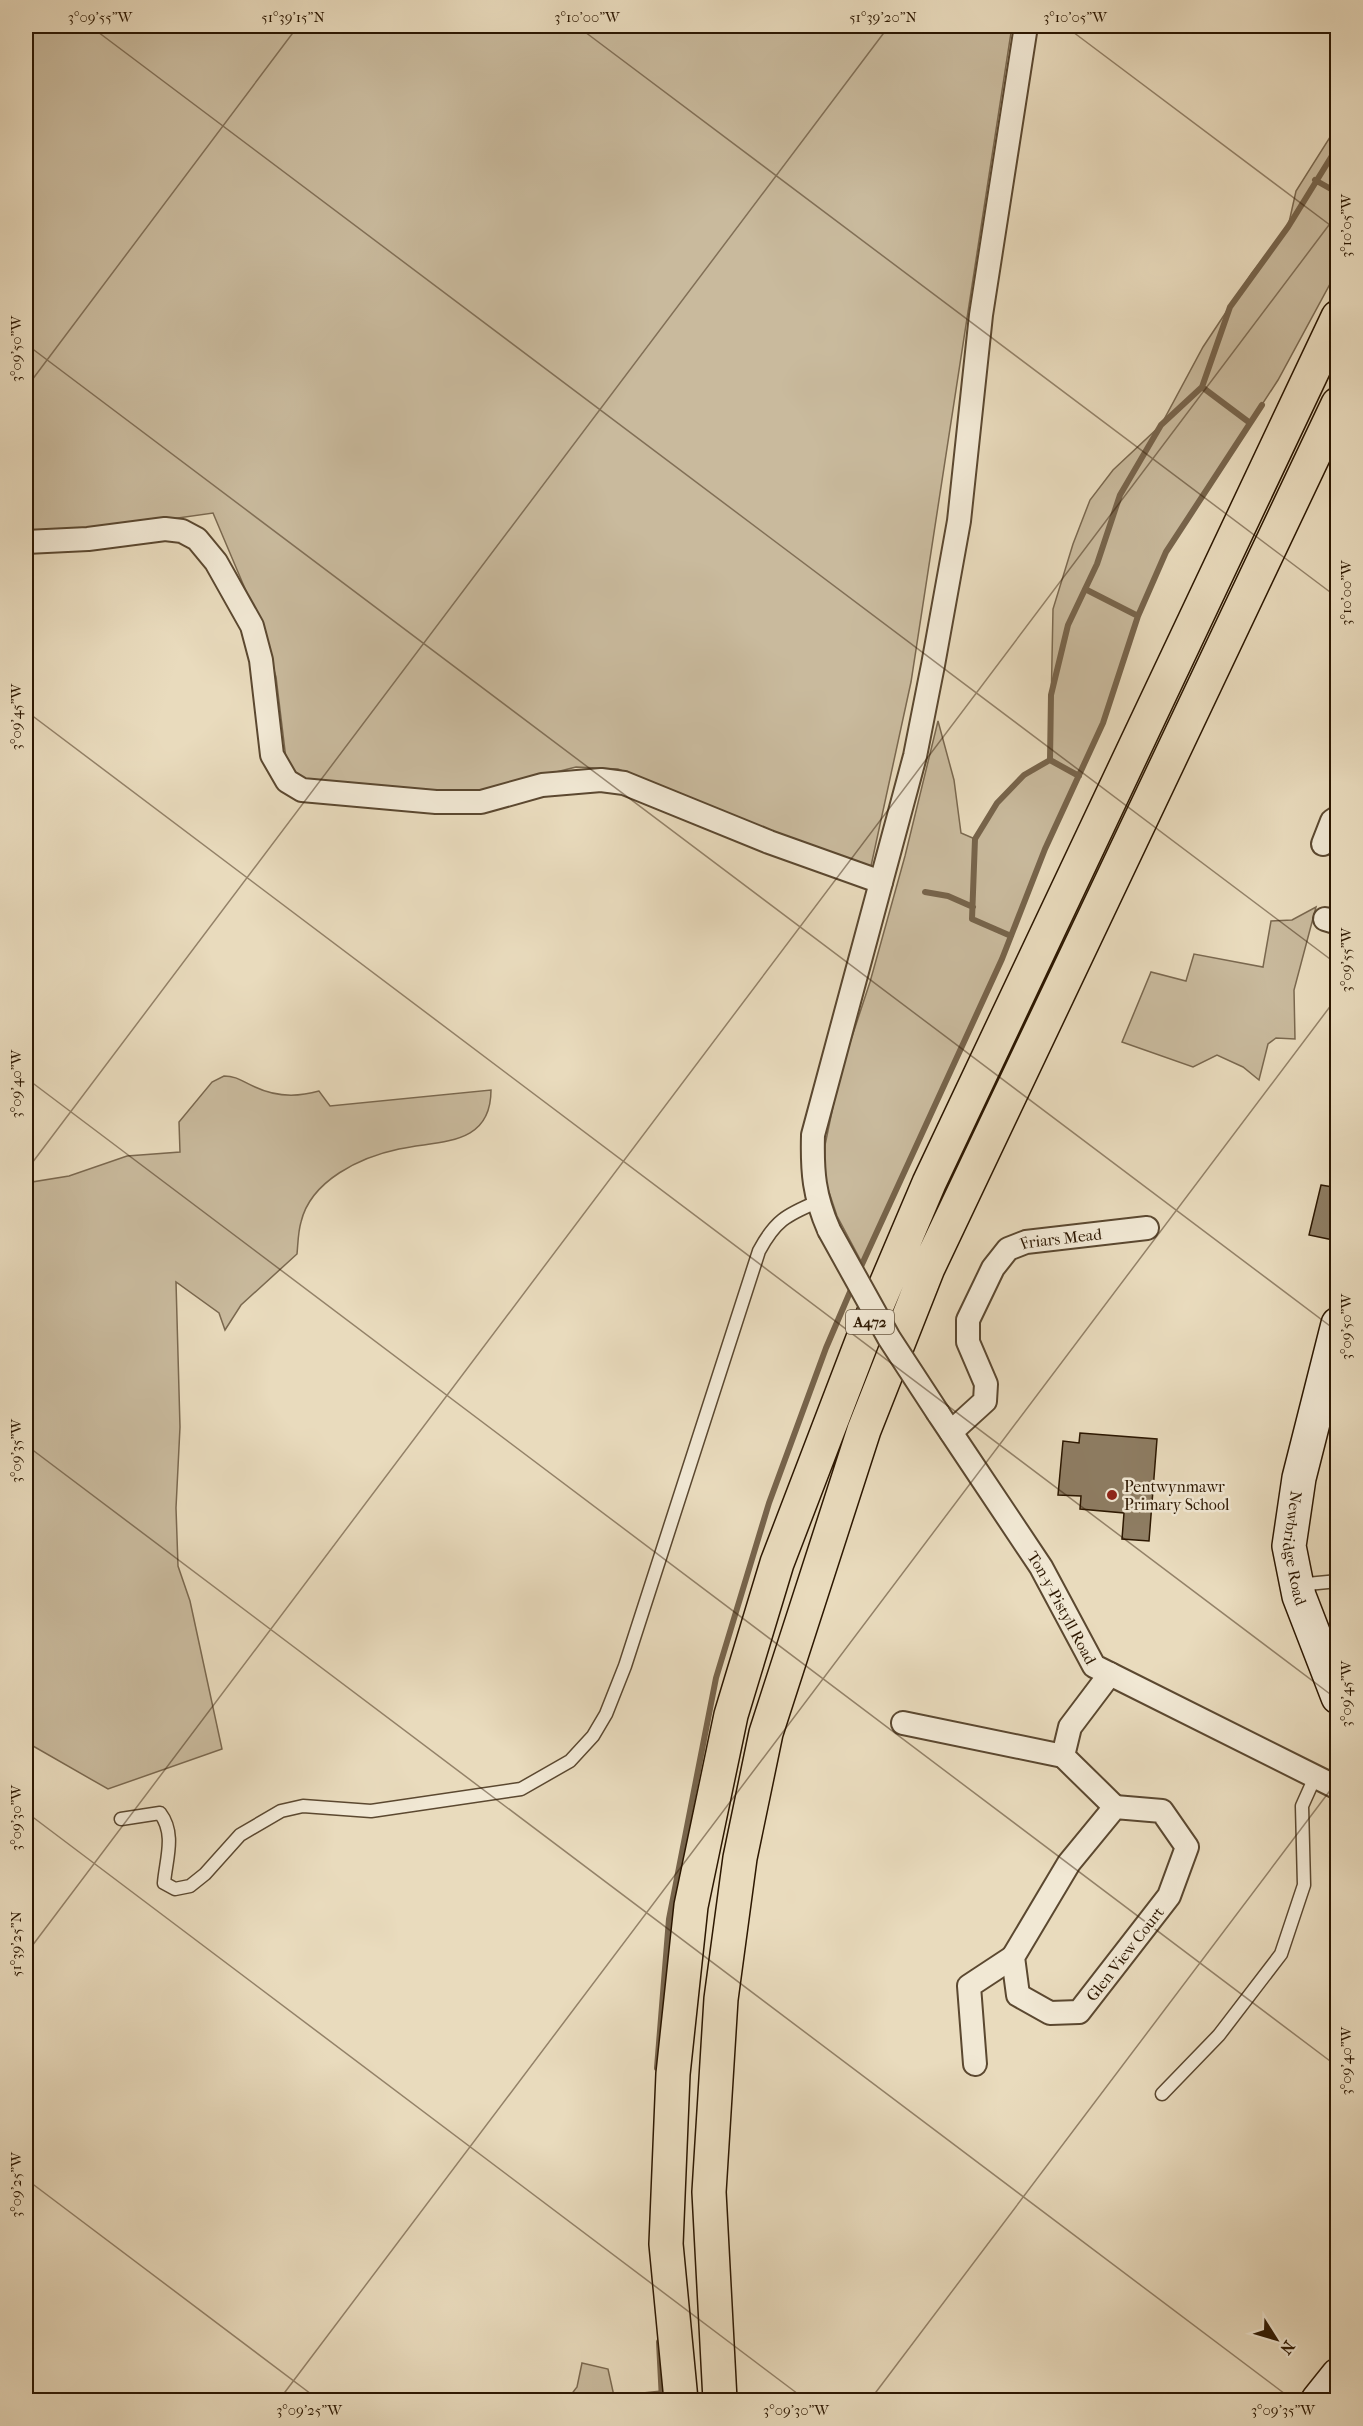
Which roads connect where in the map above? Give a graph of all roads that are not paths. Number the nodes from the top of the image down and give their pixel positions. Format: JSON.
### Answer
{"nodes":[{"id":1,"x":1026,"y":26,"type":"edge"},
{"id":2,"x":1338,"y":316,"type":"edge"},
{"id":3,"x":1338,"y":404,"type":"edge"},
{"id":4,"x":26,"y":542,"type":"edge"},
{"id":5,"x":1338,"y":817,"type":"edge"},
{"id":6,"x":1323,"y":844,"type":"dead end"},
{"id":7,"x":881,"y":882,"type":"junction"},
{"id":8,"x":817,"y":1202,"type":"junction"},
{"id":9,"x":1147,"y":1227,"type":"dead end"},
{"id":10,"x":1336,"y":1337,"type":"edge"},
{"id":11,"x":945,"y":1422,"type":"junction"},
{"id":12,"x":1338,"y":1581,"type":"edge"},
{"id":13,"x":1297,"y":1585,"type":"junction"},
{"id":14,"x":1110,"y":1674,"type":"junction"},
{"id":15,"x":1338,"y":1697,"type":"edge"},
{"id":16,"x":903,"y":1723,"type":"dead end"},
{"id":17,"x":1063,"y":1756,"type":"junction"},
{"id":18,"x":1316,"y":1777,"type":"junction"},
{"id":19,"x":1338,"y":1788,"type":"edge"},
{"id":20,"x":1115,"y":1807,"type":"junction"},
{"id":21,"x":121,"y":1819,"type":"dead end"},
{"id":22,"x":1013,"y":1957,"type":"junction"},
{"id":23,"x":975,"y":2064,"type":"dead end"},
{"id":24,"x":1162,"y":2094,"type":"dead end"},
{"id":25,"x":1338,"y":2375,"type":"edge"},
{"id":26,"x":681,"y":2400,"type":"edge"},
{"id":27,"x":720,"y":2400,"type":"edge"},
{"id":28,"x":1318,"y":2400,"type":"edge"}],
"edges":[{"from":1,"to":7,"type":"street","name":"Ton-y-Pistyll Road"},
{"from":2,"to":26,"type":"main road","number":"A472"},
{"from":3,"to":27,"type":"main road","number":"A472"},
{"from":4,"to":7,"type":"street"},
{"from":5,"to":6,"type":"street"},
{"from":7,"to":8,"type":"street","name":"Ton-y-Pistyll Road"},
{"from":8,"to":11,"type":"street","name":"Ton-y-Pistyll Road","bridge":true},
{"from":8,"to":21,"type":"lane"},
{"from":9,"to":11,"type":"street","name":"Friars Mead"},
{"from":10,"to":13,"type":"street","name":"Newbridge Road"},
{"from":11,"to":14,"type":"street","name":"Ton-y-Pistyll Road"},
{"from":12,"to":13,"type":"lane"},
{"from":13,"to":15,"type":"street","name":"Newbridge Road"},
{"from":14,"to":17,"type":"street"},
{"from":14,"to":18,"type":"street","name":"Ton-y-Pistyll Road"},
{"from":16,"to":17,"type":"street"},
{"from":17,"to":20,"type":"street"},
{"from":18,"to":19,"type":"street","name":"Ton-y-Pistyll Road"},
{"from":18,"to":24,"type":"lane"},
{"from":20,"to":22,"type":"street"},
{"from":20,"to":22,"type":"street","name":"Glen View Court"},
{"from":22,"to":23,"type":"street"},
{"from":25,"to":28,"type":"street"}]}
